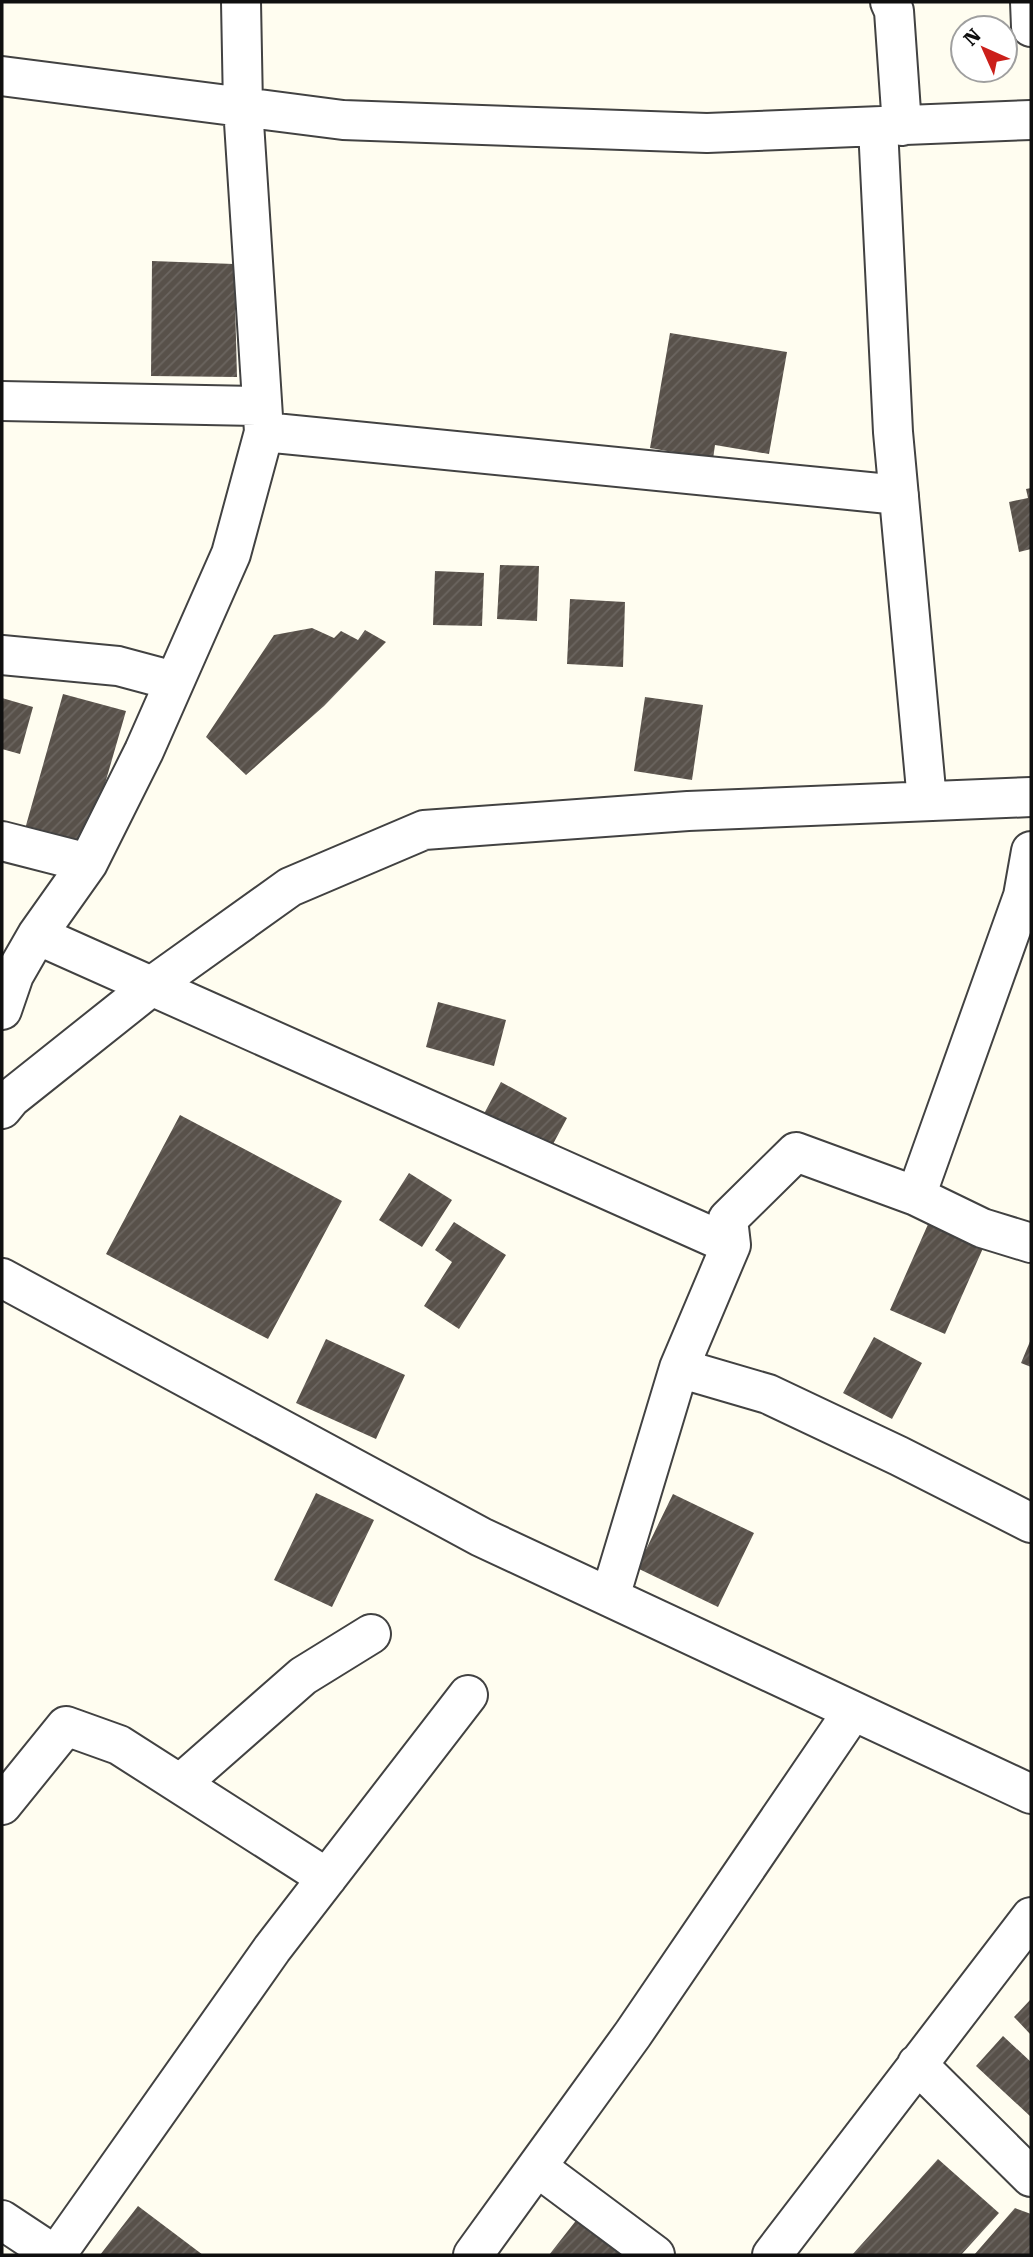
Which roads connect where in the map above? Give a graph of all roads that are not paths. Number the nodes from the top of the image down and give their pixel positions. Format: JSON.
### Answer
{"nodes":[{"id":1,"x":241,"y":2,"type":"edge"},
{"id":2,"x":890,"y":2,"type":"edge"},
{"id":3,"x":1030,"y":2,"type":"edge"},
{"id":4,"x":1031,"y":27,"type":"edge"},
{"id":5,"x":2,"y":76,"type":"edge"},
{"id":6,"x":243,"y":107,"type":"junction"},
{"id":7,"x":1031,"y":120,"type":"edge"},
{"id":8,"x":890,"y":126,"type":"junction"},
{"id":9,"x":2,"y":401,"type":"edge"},
{"id":10,"x":263,"y":419,"type":"junction"},
{"id":11,"x":899,"y":495,"type":"junction"},
{"id":12,"x":2,"y":655,"type":"edge"},
{"id":13,"x":174,"y":681,"type":"junction"},
{"id":14,"x":1031,"y":797,"type":"edge"},
{"id":15,"x":926,"y":801,"type":"junction"},
{"id":16,"x":2,"y":841,"type":"edge"},
{"id":17,"x":1031,"y":851,"type":"edge"},
{"id":18,"x":88,"y":863,"type":"junction"},
{"id":19,"x":37,"y":935,"type":"junction"},
{"id":20,"x":153,"y":985,"type":"junction"},
{"id":21,"x":2,"y":1010,"type":"edge"},
{"id":22,"x":2,"y":1109,"type":"edge"},
{"id":23,"x":916,"y":1196,"type":"junction"},
{"id":24,"x":1031,"y":1243,"type":"edge"},
{"id":25,"x":731,"y":1245,"type":"junction"},
{"id":26,"x":2,"y":1278,"type":"edge"},
{"id":27,"x":679,"y":1368,"type":"junction"},
{"id":28,"x":1031,"y":1523,"type":"edge"},
{"id":29,"x":610,"y":1597,"type":"junction"},
{"id":30,"x":371,"y":1634,"type":"dead end"},
{"id":31,"x":468,"y":1695,"type":"dead end"},
{"id":32,"x":853,"y":1712,"type":"junction"},
{"id":33,"x":180,"y":1784,"type":"junction"},
{"id":34,"x":1031,"y":1794,"type":"edge"},
{"id":35,"x":2,"y":1804,"type":"edge"},
{"id":36,"x":327,"y":1878,"type":"junction"},
{"id":37,"x":1031,"y":1917,"type":"edge"},
{"id":38,"x":917,"y":2064,"type":"junction"},
{"id":39,"x":537,"y":2166,"type":"junction"},
{"id":40,"x":1031,"y":2177,"type":"edge"},
{"id":41,"x":2,"y":2220,"type":"edge"},
{"id":42,"x":55,"y":2255,"type":"edge"},
{"id":43,"x":473,"y":2255,"type":"edge"},
{"id":44,"x":655,"y":2255,"type":"edge"},
{"id":45,"x":772,"y":2255,"type":"edge"}],
"edges":[{"from":1,"to":6,"type":"street"},
{"from":2,"to":8,"type":"street"},
{"from":3,"to":4,"type":"street"},
{"from":5,"to":6,"type":"street"},
{"from":6,"to":8,"type":"street"},
{"from":6,"to":10,"type":"street"},
{"from":7,"to":8,"type":"street"},
{"from":8,"to":11,"type":"street"},
{"from":9,"to":10,"type":"street"},
{"from":10,"to":11,"type":"street"},
{"from":10,"to":13,"type":"street"},
{"from":11,"to":15,"type":"street"},
{"from":12,"to":13,"type":"street"},
{"from":13,"to":18,"type":"street"},
{"from":14,"to":15,"type":"street"},
{"from":15,"to":20,"type":"street"},
{"from":16,"to":18,"type":"street"},
{"from":17,"to":23,"type":"street"},
{"from":18,"to":19,"type":"street"},
{"from":19,"to":20,"type":"street"},
{"from":19,"to":21,"type":"street"},
{"from":20,"to":22,"type":"street"},
{"from":20,"to":25,"type":"street"},
{"from":23,"to":24,"type":"street"},
{"from":23,"to":25,"type":"street"},
{"from":25,"to":27,"type":"street"},
{"from":26,"to":29,"type":"street"},
{"from":27,"to":28,"type":"street"},
{"from":27,"to":29,"type":"street"},
{"from":29,"to":32,"type":"street"},
{"from":30,"to":33,"type":"street"},
{"from":31,"to":36,"type":"street"},
{"from":32,"to":34,"type":"street"},
{"from":32,"to":39,"type":"street"},
{"from":33,"to":35,"type":"street"},
{"from":33,"to":36,"type":"street"},
{"from":36,"to":42,"type":"street"},
{"from":37,"to":38,"type":"street"},
{"from":38,"to":40,"type":"street"},
{"from":38,"to":45,"type":"street"},
{"from":39,"to":43,"type":"street"},
{"from":39,"to":44,"type":"street"},
{"from":41,"to":42,"type":"street"}]}
